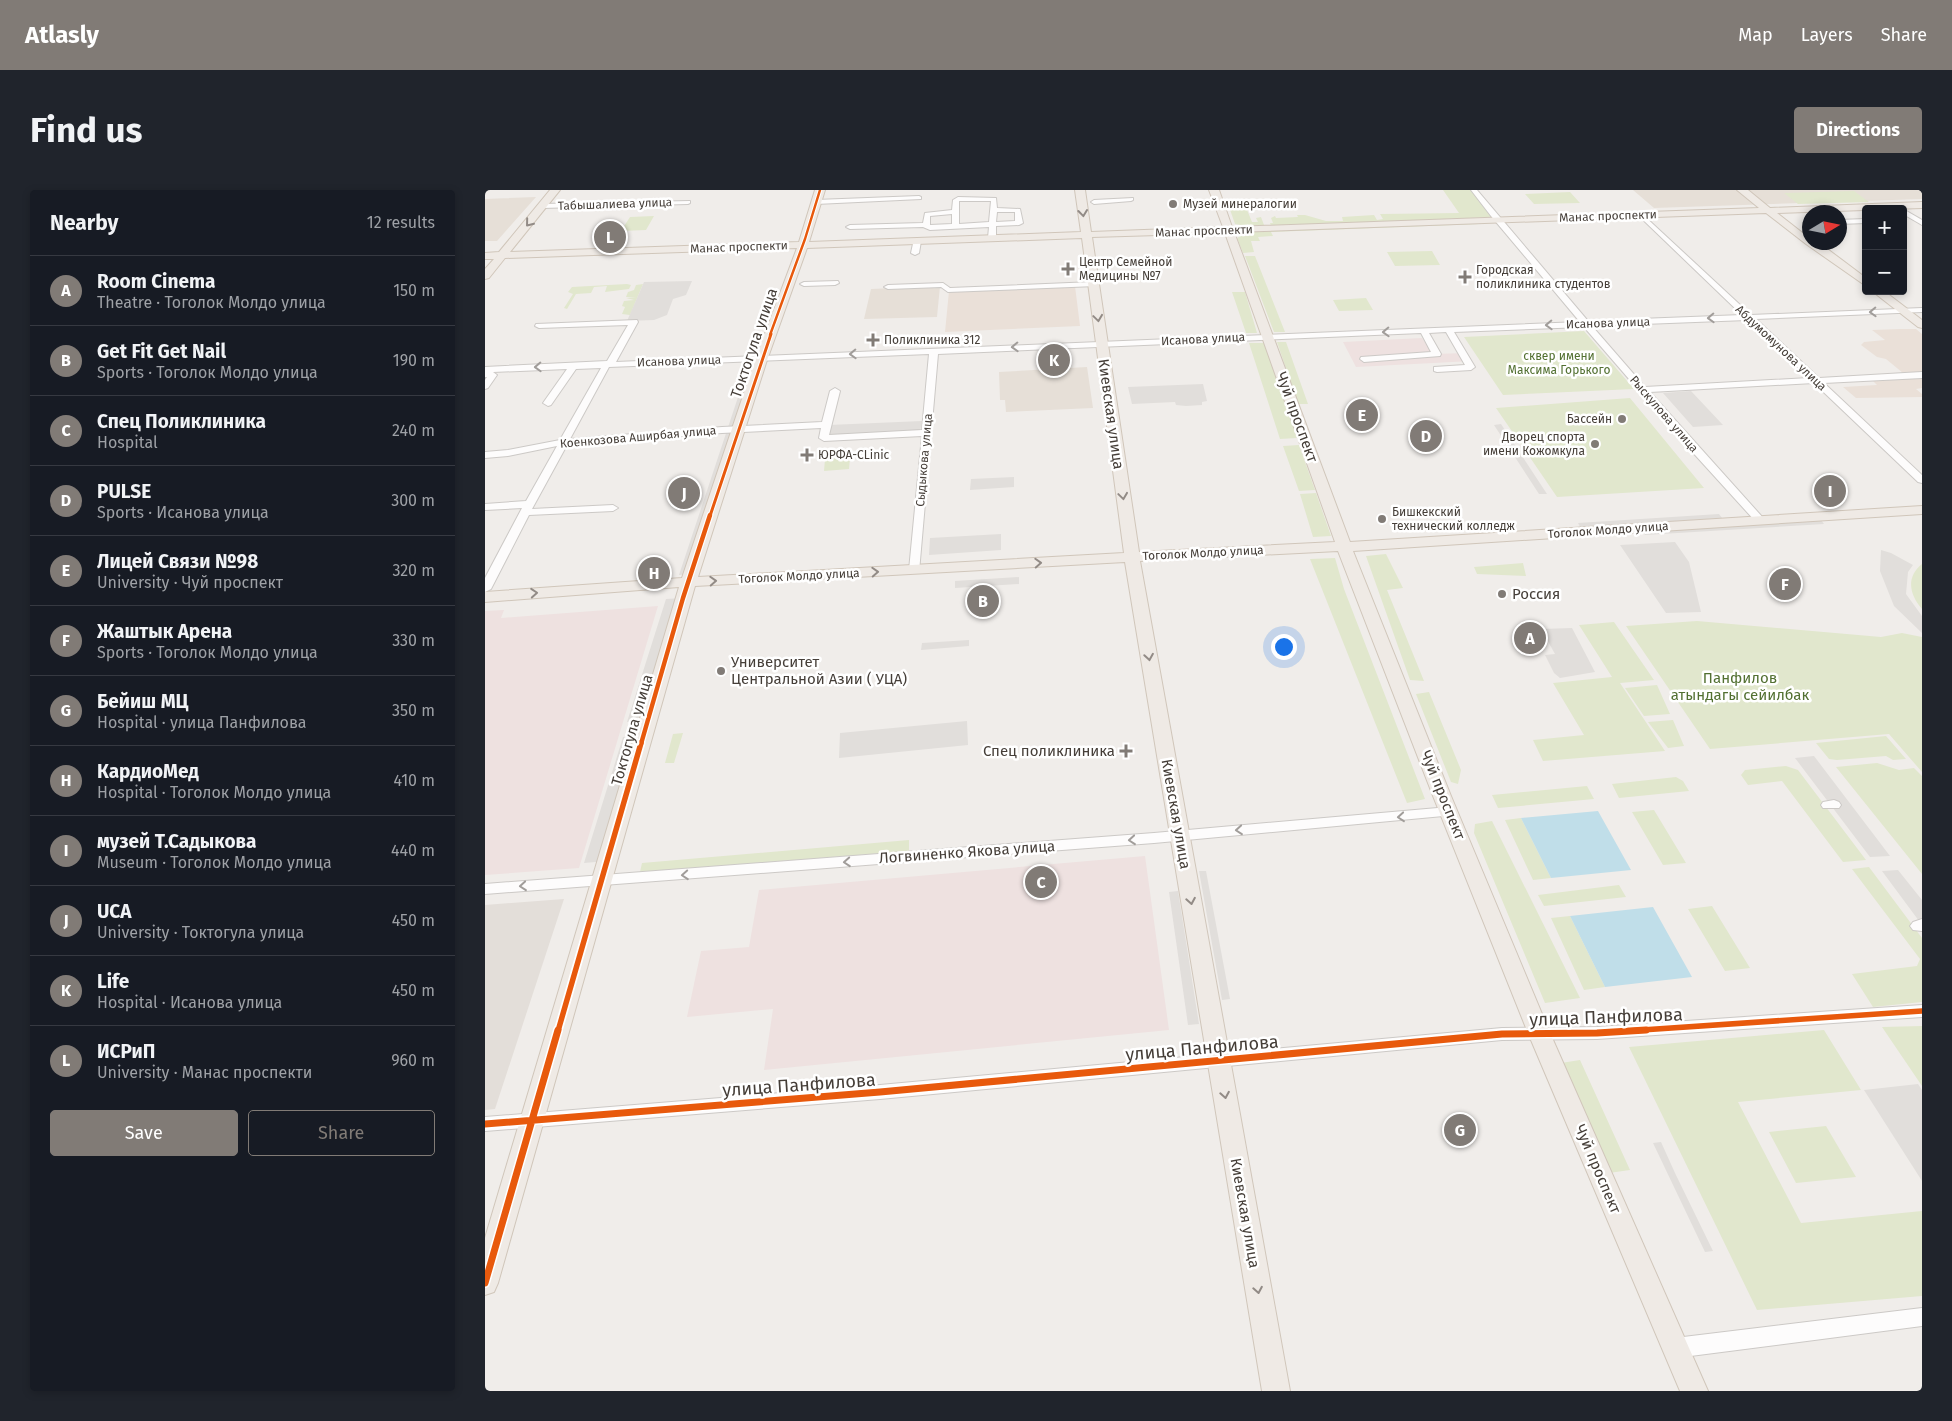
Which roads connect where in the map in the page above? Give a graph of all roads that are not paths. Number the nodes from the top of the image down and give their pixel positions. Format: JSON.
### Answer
{"nodes":[{"id":1,"x":555,"y":190,"type":"edge"},
{"id":2,"x":1080,"y":190,"type":"edge"},
{"id":3,"x":1214,"y":190,"type":"edge"},
{"id":4,"x":1474,"y":190,"type":"edge"},
{"id":5,"x":1742,"y":190,"type":"edge"},
{"id":6,"x":818,"y":196,"type":"edge"},
{"id":7,"x":919,"y":198,"type":"dead end"},
{"id":8,"x":1131,"y":199,"type":"dead end"},
{"id":9,"x":688,"y":202,"type":"dead end"},
{"id":10,"x":1094,"y":202,"type":"dead end"},
{"id":11,"x":1922,"y":205,"type":"edge"},
{"id":12,"x":542,"y":206,"type":"junction"},
{"id":13,"x":1907,"y":207,"type":"edge"},
{"id":14,"x":1862,"y":209,"type":"edge"},
{"id":15,"x":993,"y":210,"type":"junction"},
{"id":16,"x":1768,"y":211,"type":"junction"},
{"id":17,"x":956,"y":212,"type":"junction"},
{"id":18,"x":1907,"y":213,"type":"edge"},
{"id":19,"x":1641,"y":215,"type":"junction"},
{"id":20,"x":1498,"y":220,"type":"junction"},
{"id":21,"x":1862,"y":221,"type":"edge"},
{"id":22,"x":1919,"y":221,"type":"edge"},
{"id":23,"x":1847,"y":222,"type":"edge"},
{"id":24,"x":926,"y":225,"type":"junction"},
{"id":25,"x":993,"y":225,"type":"junction"},
{"id":26,"x":955,"y":226,"type":"junction"},
{"id":27,"x":850,"y":227,"type":"dead end"},
{"id":28,"x":1229,"y":230,"type":"junction"},
{"id":29,"x":1086,"y":235,"type":"junction"},
{"id":30,"x":1802,"y":236,"type":"edge"},
{"id":31,"x":992,"y":238,"type":"junction"},
{"id":32,"x":917,"y":241,"type":"junction"},
{"id":33,"x":803,"y":245,"type":"junction"},
{"id":34,"x":1821,"y":250,"type":"edge"},
{"id":35,"x":915,"y":253,"type":"dead end"},
{"id":36,"x":502,"y":255,"type":"junction"},
{"id":37,"x":485,"y":256,"type":"edge"},
{"id":38,"x":485,"y":276,"type":"edge"},
{"id":39,"x":1862,"y":280,"type":"edge"},
{"id":40,"x":835,"y":283,"type":"dead end"},
{"id":41,"x":804,"y":284,"type":"dead end"},
{"id":42,"x":1093,"y":284,"type":"junction"},
{"id":43,"x":888,"y":287,"type":"dead end"},
{"id":44,"x":1882,"y":295,"type":"edge"},
{"id":45,"x":1922,"y":310,"type":"edge"},
{"id":46,"x":1903,"y":311,"type":"junction"},
{"id":47,"x":1749,"y":317,"type":"junction"},
{"id":48,"x":1586,"y":324,"type":"junction"},
{"id":49,"x":1922,"y":325,"type":"edge"},
{"id":50,"x":539,"y":326,"type":"dead end"},
{"id":51,"x":1448,"y":329,"type":"junction"},
{"id":52,"x":1423,"y":330,"type":"junction"},
{"id":53,"x":1268,"y":337,"type":"junction"},
{"id":54,"x":1102,"y":344,"type":"junction"},
{"id":55,"x":934,"y":351,"type":"junction"},
{"id":56,"x":762,"y":358,"type":"junction"},
{"id":57,"x":1364,"y":359,"type":"dead end"},
{"id":58,"x":608,"y":364,"type":"junction"},
{"id":59,"x":574,"y":366,"type":"junction"},
{"id":60,"x":1437,"y":369,"type":"dead end"},
{"id":61,"x":485,"y":370,"type":"edge"},
{"id":62,"x":485,"y":374,"type":"edge"},
{"id":63,"x":1922,"y":375,"type":"edge"},
{"id":64,"x":1816,"y":380,"type":"junction"},
{"id":65,"x":485,"y":386,"type":"edge"},
{"id":66,"x":1643,"y":390,"type":"junction"},
{"id":67,"x":835,"y":391,"type":"dead end"},
{"id":68,"x":548,"y":403,"type":"dead end"},
{"id":69,"x":827,"y":425,"type":"junction"},
{"id":70,"x":738,"y":429,"type":"junction"},
{"id":71,"x":926,"y":433,"type":"junction"},
{"id":72,"x":564,"y":442,"type":"junction"},
{"id":73,"x":485,"y":455,"type":"edge"},
{"id":74,"x":1922,"y":480,"type":"edge"},
{"id":75,"x":485,"y":508,"type":"edge"},
{"id":76,"x":527,"y":508,"type":"junction"},
{"id":77,"x":613,"y":508,"type":"dead end"},
{"id":78,"x":1922,"y":510,"type":"edge"},
{"id":79,"x":1760,"y":520,"type":"junction"},
{"id":80,"x":1344,"y":546,"type":"junction"},
{"id":81,"x":1132,"y":557,"type":"junction"},
{"id":82,"x":915,"y":570,"type":"junction"},
{"id":83,"x":688,"y":582,"type":"junction"},
{"id":84,"x":485,"y":589,"type":"edge"},
{"id":85,"x":485,"y":597,"type":"edge"},
{"id":86,"x":1449,"y":812,"type":"junction"},
{"id":87,"x":1180,"y":835,"type":"junction"},
{"id":88,"x":602,"y":881,"type":"junction"},
{"id":89,"x":485,"y":889,"type":"edge"},
{"id":90,"x":1922,"y":1011,"type":"edge"},
{"id":91,"x":1539,"y":1033,"type":"junction"},
{"id":92,"x":1219,"y":1060,"type":"junction"},
{"id":93,"x":531,"y":1120,"type":"junction"},
{"id":94,"x":485,"y":1124,"type":"edge"},
{"id":95,"x":485,"y":1283,"type":"edge"},
{"id":96,"x":1922,"y":1317,"type":"edge"},
{"id":97,"x":1675,"y":1348,"type":"junction"},
{"id":98,"x":1276,"y":1391,"type":"edge"},
{"id":99,"x":1693,"y":1391,"type":"edge"}],
"edges":[{"from":1,"to":12,"type":"main road"},
{"from":2,"to":29,"type":"main road","one_way":true},
{"from":3,"to":28,"type":"main road","name":"Чуй проспект"},
{"from":4,"to":20,"type":"street","name":"Рыскулова улица"},
{"from":5,"to":16,"type":"main road"},
{"from":6,"to":7,"type":"street"},
{"from":6,"to":33,"type":"main road","name":"Токтогула улица"},
{"from":8,"to":10,"type":"street"},
{"from":9,"to":12,"type":"street","name":"Табышалиева улица"},
{"from":11,"to":13,"type":"main road","name":"Манас проспекти"},
{"from":12,"to":36,"type":"main road","one_way":true},
{"from":14,"to":16,"type":"main road","name":"Манас проспекти"},
{"from":15,"to":17,"type":"street"},
{"from":15,"to":25,"type":"street"},
{"from":15,"to":25,"type":"street"},
{"from":16,"to":19,"type":"main road","name":"Манас проспекти"},
{"from":16,"to":30,"type":"main road"},
{"from":17,"to":24,"type":"street"},
{"from":17,"to":26,"type":"street"},
{"from":18,"to":22,"type":"street"},
{"from":19,"to":20,"type":"main road","name":"Манас проспекти"},
{"from":19,"to":47,"type":"street","name":"Абдумомунова улица"},
{"from":20,"to":28,"type":"main road","name":"Манас проспекти"},
{"from":20,"to":48,"type":"street","name":"Рыскулова улица"},
{"from":21,"to":23,"type":"street"},
{"from":24,"to":26,"type":"street"},
{"from":24,"to":27,"type":"street"},
{"from":25,"to":26,"type":"street"},
{"from":25,"to":31,"type":"street"},
{"from":28,"to":29,"type":"main road","name":"Манас проспекти"},
{"from":28,"to":53,"type":"main road","name":"Чуй проспект"},
{"from":29,"to":31,"type":"main road","name":"Манас проспекти"},
{"from":29,"to":42,"type":"main road","name":"Киевская улица"},
{"from":31,"to":32,"type":"main road","name":"Манас проспекти"},
{"from":32,"to":33,"type":"main road","name":"Манас проспекти"},
{"from":32,"to":35,"type":"street"},
{"from":33,"to":36,"type":"main road","name":"Манас проспекти"},
{"from":33,"to":56,"type":"main road","name":"Токтогула улица"},
{"from":34,"to":39,"type":"main road"},
{"from":36,"to":37,"type":"main road","name":"Манас проспекти"},
{"from":36,"to":38,"type":"main road"},
{"from":40,"to":41,"type":"street"},
{"from":42,"to":43,"type":"street"},
{"from":42,"to":54,"type":"main road","name":"Киевская улица","one_way":true},
{"from":44,"to":46,"type":"main road"},
{"from":45,"to":46,"type":"street","name":"Исанова улица"},
{"from":46,"to":47,"type":"street","name":"Исанова улица","one_way":true},
{"from":46,"to":49,"type":"main road"},
{"from":47,"to":48,"type":"street","name":"Исанова улица","one_way":true},
{"from":47,"to":64,"type":"street","name":"Абдумомунова улица"},
{"from":48,"to":51,"type":"street","name":"Исанова улица","one_way":true},
{"from":48,"to":66,"type":"street","name":"Рыскулова улица"},
{"from":50,"to":58,"type":"street"},
{"from":51,"to":52,"type":"street","name":"Исанова улица"},
{"from":51,"to":60,"type":"street"},
{"from":52,"to":53,"type":"street","name":"Исанова улица","one_way":true},
{"from":52,"to":57,"type":"street"},
{"from":53,"to":54,"type":"street","name":"Исанова улица"},
{"from":53,"to":80,"type":"main road","name":"Чуй проспект"},
{"from":54,"to":55,"type":"street","name":"Исанова улица","one_way":true},
{"from":54,"to":81,"type":"main road","name":"Киевская улица","one_way":true},
{"from":55,"to":56,"type":"street","name":"Исанова улица","one_way":true},
{"from":55,"to":71,"type":"street","name":"Сыдыкова улица"},
{"from":56,"to":58,"type":"street","name":"Исанова улица"},
{"from":56,"to":70,"type":"main road","name":"Токтогула улица"},
{"from":58,"to":59,"type":"street","name":"Исанова улица"},
{"from":58,"to":72,"type":"street"},
{"from":59,"to":61,"type":"street","name":"Исанова улица","one_way":true},
{"from":59,"to":68,"type":"street"},
{"from":62,"to":65,"type":"street"},
{"from":63,"to":64,"type":"street"},
{"from":64,"to":66,"type":"street"},
{"from":64,"to":74,"type":"street","name":"Абдумомунова улица"},
{"from":66,"to":79,"type":"street","name":"Рыскулова улица"},
{"from":67,"to":69,"type":"street"},
{"from":69,"to":70,"type":"street","name":"Коенкозова Аширбая улица"},
{"from":69,"to":71,"type":"street"},
{"from":70,"to":72,"type":"street","name":"Коенкозова Аширбая улица"},
{"from":70,"to":83,"type":"main road","name":"Токтогула улица"},
{"from":71,"to":82,"type":"street","name":"Сыдыкова улица"},
{"from":72,"to":73,"type":"street","name":"Коенкозова Аширбая улица"},
{"from":72,"to":76,"type":"street"},
{"from":75,"to":76,"type":"street"},
{"from":76,"to":77,"type":"street"},
{"from":76,"to":84,"type":"street"},
{"from":78,"to":79,"type":"main road","name":"Тоголок Молдо улица"},
{"from":79,"to":80,"type":"main road","name":"Тоголок Молдо улица"},
{"from":80,"to":81,"type":"main road","name":"Тоголок Молдо улица"},
{"from":80,"to":86,"type":"main road","name":"Чуй проспект"},
{"from":82,"to":81,"type":"main road","name":"Тоголок Молдо улица","one_way":true},
{"from":81,"to":87,"type":"main road","name":"Киевская улица","one_way":true},
{"from":83,"to":82,"type":"main road","name":"Тоголок Молдо улица","one_way":true},
{"from":85,"to":83,"type":"main road","name":"Тоголок Молдо улица","one_way":true},
{"from":83,"to":88,"type":"main road","name":"Токтогула улица"},
{"from":86,"to":87,"type":"street","name":"Логвиненко Якова улица","one_way":true},
{"from":86,"to":91,"type":"main road","name":"Чуй проспект"},
{"from":87,"to":88,"type":"street","name":"Логвиненко Якова улица","one_way":true},
{"from":87,"to":92,"type":"main road","name":"Киевская улица","one_way":true},
{"from":88,"to":89,"type":"street","name":"Логвиненко Якова улица","one_way":true},
{"from":88,"to":93,"type":"main road","name":"Токтогула улица"},
{"from":90,"to":91,"type":"street","name":"улица Панфилова"},
{"from":91,"to":92,"type":"street","name":"улица Панфилова"},
{"from":91,"to":97,"type":"main road","name":"Чуй проспект"},
{"from":92,"to":93,"type":"street","name":"улица Панфилова"},
{"from":92,"to":98,"type":"main road","name":"Киевская улица","one_way":true},
{"from":93,"to":94,"type":"street","name":"улица Панфилова"},
{"from":93,"to":95,"type":"main road","name":"Токтогула улица"},
{"from":96,"to":97,"type":"street"},
{"from":97,"to":99,"type":"main road","name":"Чуй проспект"}]}
